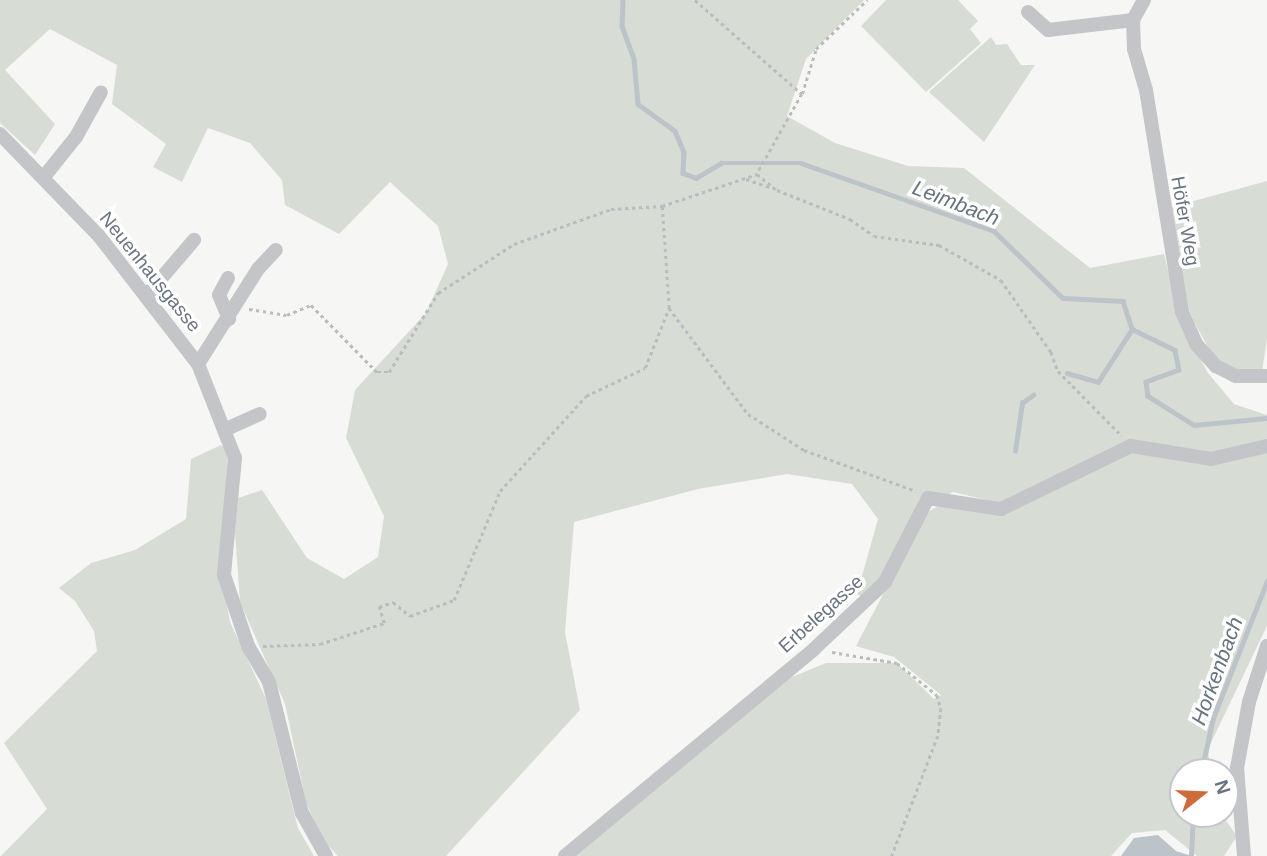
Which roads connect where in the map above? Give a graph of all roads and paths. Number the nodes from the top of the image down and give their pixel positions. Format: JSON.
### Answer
{"nodes":[{"id":1,"x":695,"y":0,"type":"edge"},
{"id":2,"x":867,"y":0,"type":"edge"},
{"id":3,"x":1144,"y":0,"type":"edge"},
{"id":4,"x":1028,"y":12,"type":"dead end"},
{"id":5,"x":1132,"y":20,"type":"junction"},
{"id":6,"x":101,"y":92,"type":"dead end"},
{"id":7,"x":802,"y":94,"type":"junction"},
{"id":8,"x":0,"y":134,"type":"edge"},
{"id":9,"x":757,"y":174,"type":"junction"},
{"id":10,"x":43,"y":178,"type":"junction"},
{"id":11,"x":746,"y":178,"type":"junction"},
{"id":12,"x":776,"y":190,"type":"junction"},
{"id":13,"x":662,"y":206,"type":"junction"},
{"id":14,"x":194,"y":240,"type":"dead end"},
{"id":15,"x":276,"y":250,"type":"dead end"},
{"id":16,"x":228,"y":278,"type":"dead end"},
{"id":17,"x":146,"y":296,"type":"junction"},
{"id":18,"x":669,"y":308,"type":"junction"},
{"id":19,"x":233,"y":313,"type":"junction"},
{"id":20,"x":198,"y":364,"type":"junction"},
{"id":21,"x":1267,"y":376,"type":"edge"},
{"id":22,"x":260,"y":414,"type":"dead end"},
{"id":23,"x":224,"y":430,"type":"junction"},
{"id":24,"x":1131,"y":446,"type":"junction"},
{"id":25,"x":1267,"y":446,"type":"edge"},
{"id":26,"x":928,"y":498,"type":"junction"},
{"id":27,"x":248,"y":646,"type":"junction"},
{"id":28,"x":1267,"y":646,"type":"edge"},
{"id":29,"x":814,"y":649,"type":"junction"},
{"id":30,"x":326,"y":856,"type":"edge"},
{"id":31,"x":565,"y":856,"type":"edge"},
{"id":32,"x":892,"y":856,"type":"edge"},
{"id":33,"x":1244,"y":856,"type":"edge"}],
"edges":[{"from":1,"to":7,"type":"path"},
{"from":2,"to":7,"type":"path"},
{"from":3,"to":5,"type":"street"},
{"from":4,"to":5,"type":"street"},
{"from":5,"to":21,"type":"street","name":"Höfer Weg"},
{"from":6,"to":10,"type":"street"},
{"from":7,"to":9,"type":"path"},
{"from":8,"to":10,"type":"street","name":"Neuenhausgasse"},
{"from":9,"to":11,"type":"path"},
{"from":9,"to":12,"type":"path"},
{"from":10,"to":17,"type":"street","name":"Neuenhausgasse"},
{"from":11,"to":12,"type":"path"},
{"from":11,"to":13,"type":"path"},
{"from":12,"to":24,"type":"path"},
{"from":13,"to":18,"type":"path"},
{"from":13,"to":19,"type":"path"},
{"from":14,"to":17,"type":"street"},
{"from":15,"to":19,"type":"street"},
{"from":16,"to":19,"type":"street"},
{"from":17,"to":20,"type":"street","name":"Neuenhausgasse"},
{"from":18,"to":26,"type":"path"},
{"from":18,"to":27,"type":"path"},
{"from":19,"to":20,"type":"street"},
{"from":20,"to":23,"type":"street","name":"Neuenhausgasse"},
{"from":22,"to":23,"type":"street"},
{"from":23,"to":27,"type":"street","name":"Neuenhausgasse"},
{"from":24,"to":25,"type":"street"},
{"from":24,"to":26,"type":"street"},
{"from":26,"to":29,"type":"street","name":"Erbelegasse"},
{"from":27,"to":30,"type":"street"},
{"from":28,"to":33,"type":"street"},
{"from":29,"to":31,"type":"street","name":"Erbelegasse"},
{"from":29,"to":32,"type":"path"}]}
